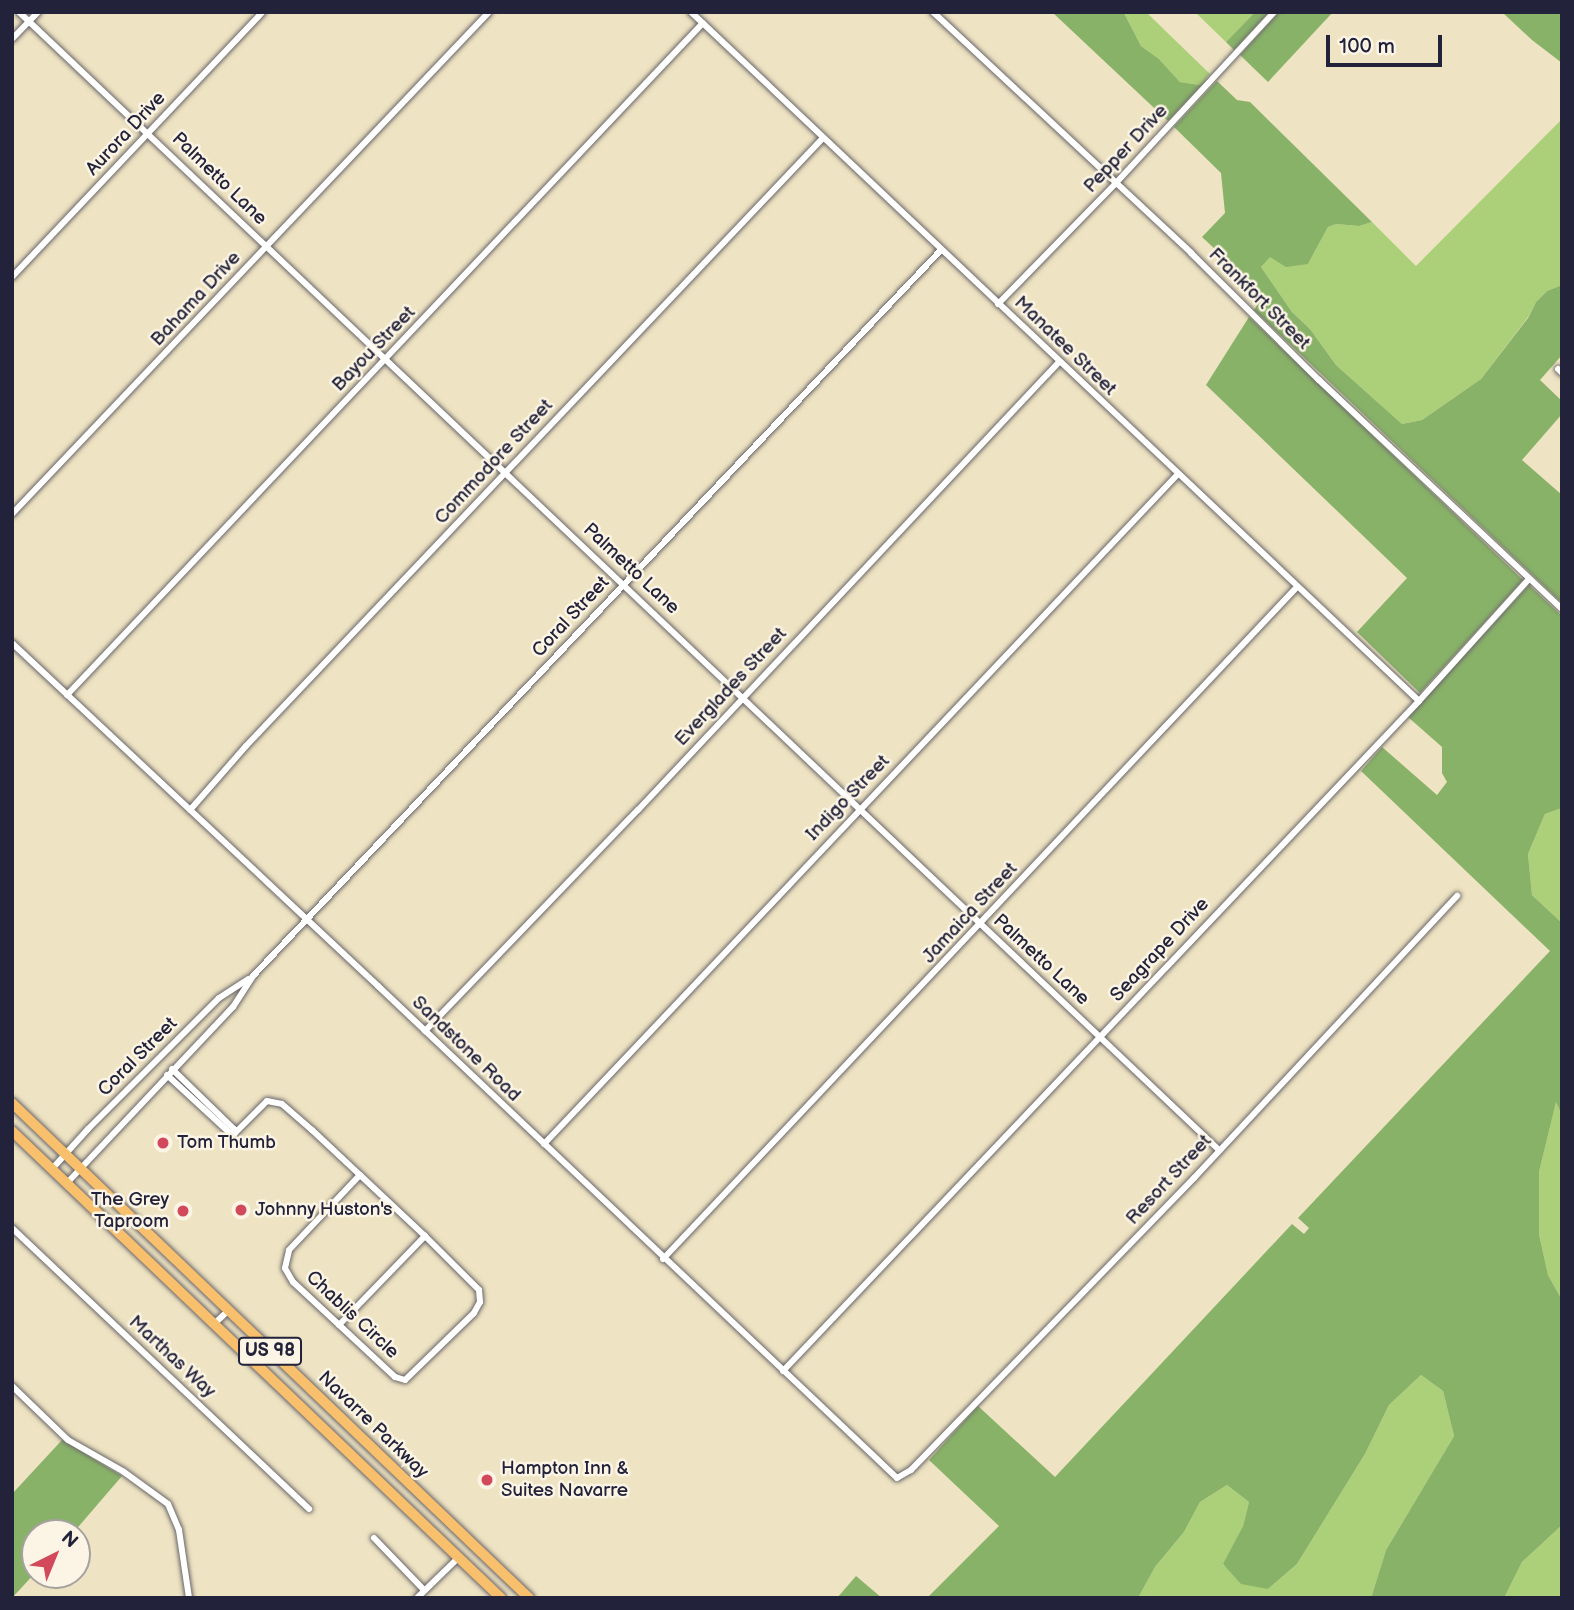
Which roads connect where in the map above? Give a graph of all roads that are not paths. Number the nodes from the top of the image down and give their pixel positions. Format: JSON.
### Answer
{"nodes":[{"id":1,"x":19,"y":12,"type":"edge"},
{"id":2,"x":38,"y":12,"type":"edge"},
{"id":3,"x":263,"y":12,"type":"edge"},
{"id":4,"x":489,"y":12,"type":"edge"},
{"id":5,"x":933,"y":12,"type":"edge"},
{"id":6,"x":1274,"y":12,"type":"edge"},
{"id":7,"x":694,"y":13,"type":"edge"},
{"id":8,"x":29,"y":22,"type":"junction"},
{"id":9,"x":703,"y":23,"type":"junction"},
{"id":10,"x":12,"y":39,"type":"edge"},
{"id":11,"x":148,"y":133,"type":"junction"},
{"id":12,"x":823,"y":138,"type":"junction"},
{"id":13,"x":1115,"y":184,"type":"junction"},
{"id":14,"x":267,"y":247,"type":"junction"},
{"id":15,"x":941,"y":250,"type":"junction"},
{"id":16,"x":12,"y":277,"type":"edge"},
{"id":17,"x":998,"y":304,"type":"junction"},
{"id":18,"x":386,"y":359,"type":"junction"},
{"id":19,"x":1059,"y":362,"type":"junction"},
{"id":20,"x":507,"y":473,"type":"junction"},
{"id":21,"x":1177,"y":475,"type":"junction"},
{"id":22,"x":12,"y":514,"type":"edge"},
{"id":23,"x":1529,"y":579,"type":"junction"},
{"id":24,"x":623,"y":584,"type":"junction"},
{"id":25,"x":1297,"y":587,"type":"junction"},
{"id":26,"x":1562,"y":610,"type":"edge"},
{"id":27,"x":12,"y":643,"type":"edge"},
{"id":28,"x":67,"y":695,"type":"junction"},
{"id":29,"x":743,"y":697,"type":"junction"},
{"id":30,"x":1419,"y":701,"type":"junction"},
{"id":31,"x":190,"y":810,"type":"junction"},
{"id":32,"x":859,"y":810,"type":"junction"},
{"id":33,"x":1457,"y":896,"type":"dead end"},
{"id":34,"x":306,"y":920,"type":"junction"},
{"id":35,"x":981,"y":924,"type":"junction"},
{"id":36,"x":253,"y":976,"type":"junction"},
{"id":37,"x":425,"y":1031,"type":"junction"},
{"id":38,"x":1100,"y":1037,"type":"junction"},
{"id":39,"x":169,"y":1072,"type":"junction"},
{"id":40,"x":12,"y":1104,"type":"edge"},
{"id":41,"x":12,"y":1131,"type":"edge"},
{"id":42,"x":544,"y":1144,"type":"junction"},
{"id":43,"x":1219,"y":1150,"type":"junction"},
{"id":44,"x":64,"y":1155,"type":"junction"},
{"id":45,"x":52,"y":1169,"type":"junction"},
{"id":46,"x":80,"y":1170,"type":"junction"},
{"id":47,"x":360,"y":1175,"type":"junction"},
{"id":48,"x":67,"y":1184,"type":"junction"},
{"id":49,"x":12,"y":1228,"type":"edge"},
{"id":50,"x":425,"y":1236,"type":"junction"},
{"id":51,"x":663,"y":1259,"type":"junction"},
{"id":52,"x":228,"y":1311,"type":"junction"},
{"id":53,"x":215,"y":1324,"type":"junction"},
{"id":54,"x":340,"y":1325,"type":"junction"},
{"id":55,"x":783,"y":1371,"type":"junction"},
{"id":56,"x":12,"y":1386,"type":"edge"},
{"id":57,"x":897,"y":1479,"type":"joint"},
{"id":58,"x":309,"y":1509,"type":"dead end"},
{"id":59,"x":374,"y":1538,"type":"dead end"},
{"id":60,"x":459,"y":1557,"type":"junction"},
{"id":61,"x":424,"y":1590,"type":"junction"},
{"id":62,"x":189,"y":1598,"type":"edge"},
{"id":63,"x":417,"y":1598,"type":"edge"},
{"id":64,"x":502,"y":1598,"type":"edge"},
{"id":65,"x":529,"y":1598,"type":"edge"}],
"edges":[{"from":1,"to":8,"type":"street","name":"Palmetto Lane"},
{"from":2,"to":8,"type":"street"},
{"from":3,"to":11,"type":"street","name":"Aurora Drive"},
{"from":4,"to":14,"type":"street","name":"Bahama Drive"},
{"from":5,"to":13,"type":"street","name":"Frankfort Street"},
{"from":6,"to":13,"type":"street","name":"Pepper Drive"},
{"from":7,"to":9,"type":"street","name":"Manatee Street"},
{"from":8,"to":10,"type":"street"},
{"from":8,"to":11,"type":"street","name":"Palmetto Lane"},
{"from":9,"to":12,"type":"street","name":"Manatee Street"},
{"from":9,"to":18,"type":"street","name":"Bayou Street"},
{"from":11,"to":14,"type":"street","name":"Palmetto Lane"},
{"from":11,"to":16,"type":"street","name":"Aurora Drive"},
{"from":12,"to":15,"type":"street","name":"Manatee Street"},
{"from":12,"to":20,"type":"street","name":"Commodore Street"},
{"from":13,"to":17,"type":"street","name":"Pepper Drive"},
{"from":13,"to":23,"type":"street","name":"Frankfort Street"},
{"from":14,"to":18,"type":"street","name":"Palmetto Lane"},
{"from":14,"to":22,"type":"street","name":"Bahama Drive"},
{"from":15,"to":17,"type":"street","name":"Manatee Street"},
{"from":15,"to":24,"type":"street","name":"Coral Street"},
{"from":17,"to":19,"type":"street","name":"Manatee Street"},
{"from":18,"to":20,"type":"street","name":"Palmetto Lane"},
{"from":18,"to":28,"type":"street","name":"Bayou Street"},
{"from":19,"to":21,"type":"street","name":"Manatee Street"},
{"from":19,"to":29,"type":"street","name":"Everglades Street"},
{"from":20,"to":24,"type":"street","name":"Palmetto Lane"},
{"from":20,"to":31,"type":"street","name":"Commodore Street"},
{"from":21,"to":25,"type":"street","name":"Manatee Street"},
{"from":21,"to":32,"type":"street","name":"Indigo Street"},
{"from":23,"to":26,"type":"street","name":"Frankfort Street"},
{"from":23,"to":30,"type":"street","name":"Seagrape Drive"},
{"from":24,"to":29,"type":"street","name":"Palmetto Lane"},
{"from":24,"to":34,"type":"street","name":"Coral Street"},
{"from":25,"to":30,"type":"street","name":"Manatee Street"},
{"from":25,"to":35,"type":"street","name":"Jamaica Street"},
{"from":27,"to":28,"type":"street","name":"Sandstone Road"},
{"from":28,"to":31,"type":"street","name":"Sandstone Road"},
{"from":29,"to":32,"type":"street","name":"Palmetto Lane"},
{"from":29,"to":37,"type":"street","name":"Everglades Street"},
{"from":30,"to":38,"type":"street","name":"Seagrape Drive"},
{"from":31,"to":34,"type":"street","name":"Sandstone Road"},
{"from":32,"to":35,"type":"street","name":"Palmetto Lane"},
{"from":32,"to":42,"type":"street","name":"Indigo Street"},
{"from":33,"to":43,"type":"street","name":"Resort Street"},
{"from":34,"to":36,"type":"street","name":"Coral Street"},
{"from":34,"to":37,"type":"street","name":"Sandstone Road"},
{"from":35,"to":38,"type":"street","name":"Palmetto Lane"},
{"from":35,"to":51,"type":"street","name":"Jamaica Street"},
{"from":36,"to":39,"type":"street","name":"Coral Street"},
{"from":36,"to":44,"type":"street","name":"Coral Street"},
{"from":37,"to":42,"type":"street","name":"Sandstone Road"},
{"from":38,"to":43,"type":"street","name":"Palmetto Lane"},
{"from":38,"to":55,"type":"street","name":"Seagrape Drive"},
{"from":39,"to":46,"type":"street","name":"Coral Street"},
{"from":39,"to":47,"type":"street","name":"Chablis Circle"},
{"from":40,"to":44,"type":"highway","name":"Navarre Parkway","number":"US 98"},
{"from":41,"to":45,"type":"highway","name":"Navarre Parkway","number":"US 98"},
{"from":42,"to":51,"type":"street","name":"Sandstone Road"},
{"from":43,"to":57,"type":"street","name":"Resort Street"},
{"from":44,"to":45,"type":"street","name":"Coral Street"},
{"from":44,"to":46,"type":"highway","name":"Navarre Parkway","number":"US 98"},
{"from":45,"to":48,"type":"highway","name":"Navarre Parkway","number":"US 98"},
{"from":46,"to":48,"type":"street","name":"Coral Street"},
{"from":46,"to":52,"type":"highway","name":"Navarre Parkway","number":"US 98"},
{"from":47,"to":50,"type":"street","name":"Chablis Circle"},
{"from":47,"to":54,"type":"street","name":"Chablis Circle"},
{"from":48,"to":53,"type":"highway","name":"Navarre Parkway","number":"US 98"},
{"from":49,"to":58,"type":"street","name":"Marthas Way"},
{"from":50,"to":54,"type":"street"},
{"from":50,"to":54,"type":"street","name":"Chablis Circle"},
{"from":51,"to":55,"type":"street","name":"Sandstone Road"},
{"from":52,"to":53,"type":"street"},
{"from":52,"to":65,"type":"highway","name":"Navarre Parkway","number":"US 98"},
{"from":53,"to":60,"type":"highway","name":"Navarre Parkway","number":"US 98"},
{"from":55,"to":57,"type":"street","name":"Sandstone Road"},
{"from":56,"to":62,"type":"street"},
{"from":59,"to":61,"type":"street"},
{"from":60,"to":61,"type":"street"},
{"from":60,"to":64,"type":"highway","name":"Navarre Parkway","number":"US 98"},
{"from":61,"to":63,"type":"street"}]}
